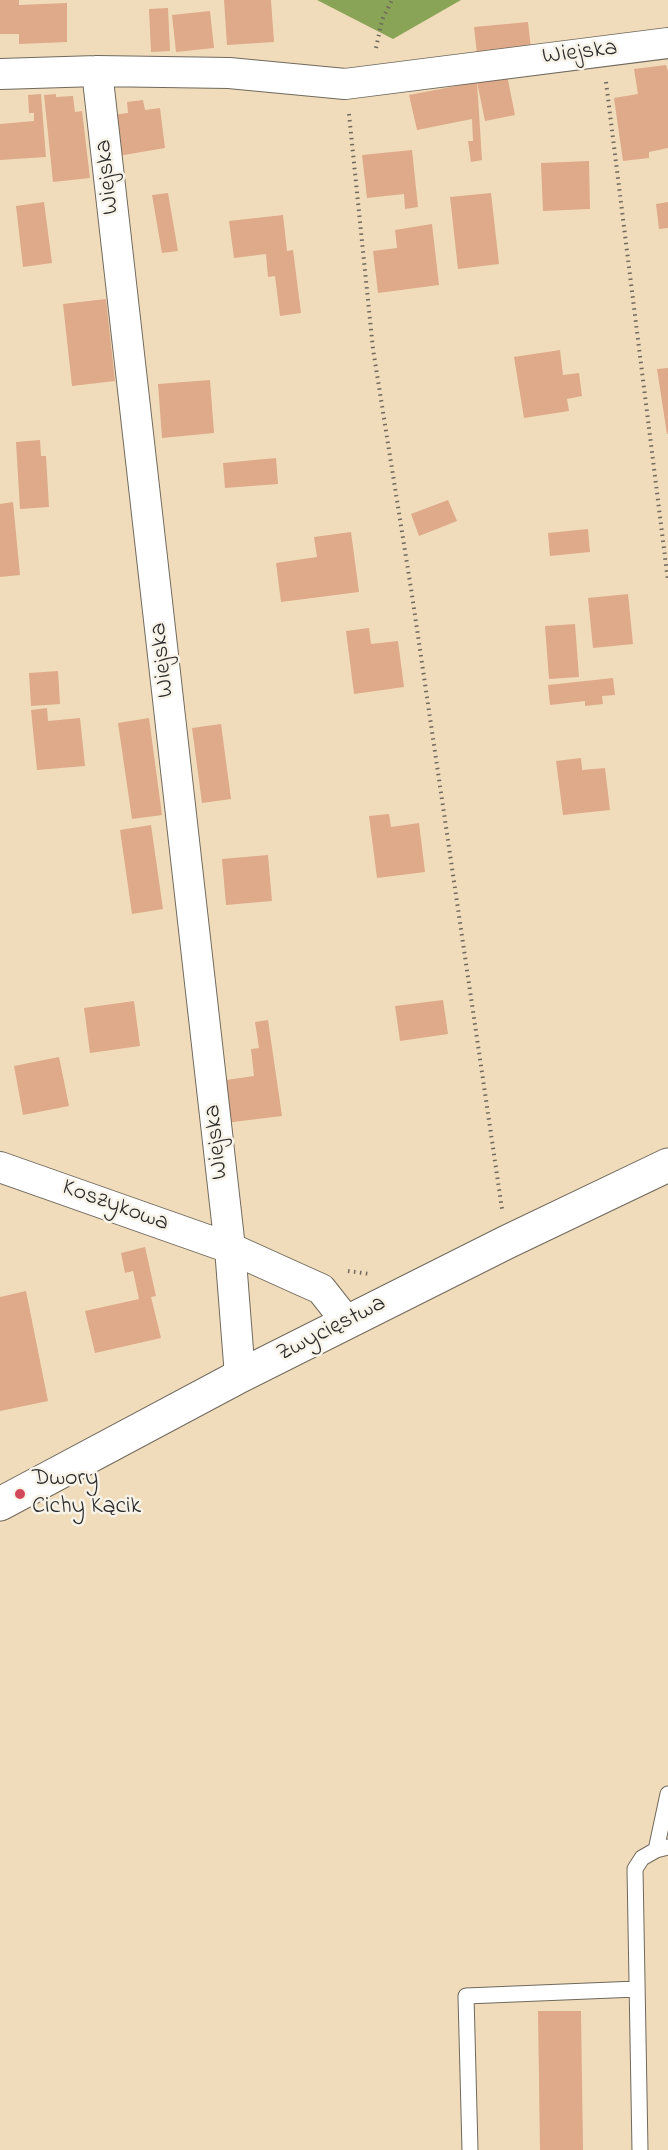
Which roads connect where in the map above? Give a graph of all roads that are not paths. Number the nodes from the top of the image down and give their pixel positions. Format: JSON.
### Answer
{"nodes":[{"id":1,"x":668,"y":43,"type":"edge"},
{"id":2,"x":97,"y":71,"type":"junction"},
{"id":3,"x":0,"y":74,"type":"edge"},
{"id":4,"x":668,"y":1165,"type":"edge"},
{"id":5,"x":0,"y":1167,"type":"edge"},
{"id":6,"x":230,"y":1248,"type":"junction"},
{"id":7,"x":347,"y":1322,"type":"junction"},
{"id":8,"x":240,"y":1376,"type":"junction"},
{"id":9,"x":0,"y":1504,"type":"edge"},
{"id":10,"x":668,"y":1794,"type":"edge"},
{"id":11,"x":662,"y":1849,"type":"edge"},
{"id":12,"x":637,"y":1989,"type":"junction"},
{"id":13,"x":470,"y":2150,"type":"edge"},
{"id":14,"x":640,"y":2150,"type":"edge"}],
"edges":[{"from":1,"to":2,"type":"street","name":"Wiejska"},
{"from":2,"to":3,"type":"street","name":"Wiejska"},
{"from":2,"to":6,"type":"street","name":"Wiejska"},
{"from":4,"to":7,"type":"street","name":"Zwycięstwa"},
{"from":5,"to":6,"type":"street","name":"Koszykowa"},
{"from":6,"to":7,"type":"street","name":"Koszykowa"},
{"from":6,"to":8,"type":"street"},
{"from":7,"to":8,"type":"street","name":"Zwycięstwa"},
{"from":8,"to":9,"type":"street","name":"Zwycięstwa"},
{"from":10,"to":11,"type":"lane"},
{"from":11,"to":12,"type":"lane"},
{"from":12,"to":13,"type":"lane"},
{"from":12,"to":14,"type":"lane"}]}
